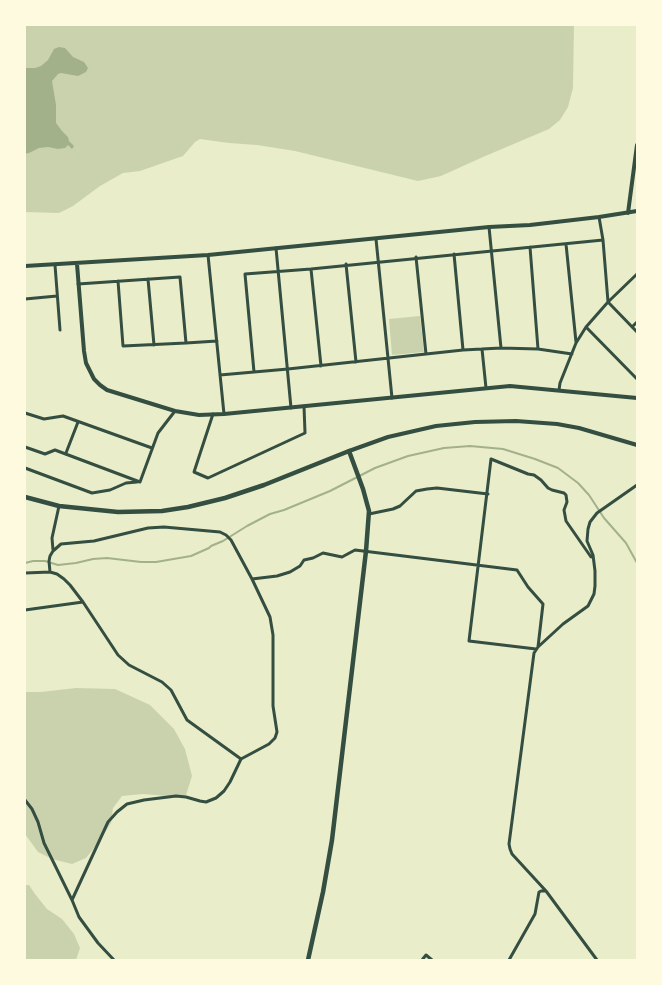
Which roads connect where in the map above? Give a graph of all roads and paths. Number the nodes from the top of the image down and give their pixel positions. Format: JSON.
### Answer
{"nodes":[{"id":1,"x":637,"y":145,"type":"edge"},
{"id":2,"x":637,"y":211,"type":"edge"},
{"id":3,"x":628,"y":213,"type":"junction"},
{"id":4,"x":599,"y":217,"type":"junction"},
{"id":5,"x":490,"y":227,"type":"junction"},
{"id":6,"x":376,"y":238,"type":"junction"},
{"id":7,"x":604,"y":240,"type":"junction"},
{"id":8,"x":566,"y":244,"type":"junction"},
{"id":9,"x":530,"y":247,"type":"junction"},
{"id":10,"x":276,"y":248,"type":"junction"},
{"id":11,"x":491,"y":250,"type":"junction"},
{"id":12,"x":454,"y":254,"type":"junction"},
{"id":13,"x":208,"y":255,"type":"junction"},
{"id":14,"x":416,"y":257,"type":"junction"},
{"id":15,"x":379,"y":261,"type":"junction"},
{"id":16,"x":77,"y":264,"type":"junction"},
{"id":17,"x":346,"y":264,"type":"junction"},
{"id":18,"x":55,"y":265,"type":"junction"},
{"id":19,"x":25,"y":266,"type":"edge"},
{"id":20,"x":311,"y":268,"type":"junction"},
{"id":21,"x":278,"y":271,"type":"junction"},
{"id":22,"x":637,"y":274,"type":"edge"},
{"id":23,"x":148,"y":279,"type":"junction"},
{"id":24,"x":118,"y":281,"type":"junction"},
{"id":25,"x":78,"y":284,"type":"junction"},
{"id":26,"x":57,"y":296,"type":"junction"},
{"id":27,"x":25,"y":299,"type":"edge"},
{"id":28,"x":608,"y":302,"type":"junction"},
{"id":29,"x":637,"y":322,"type":"edge"},
{"id":30,"x":586,"y":327,"type":"junction"},
{"id":31,"x":632,"y":327,"type":"junction"},
{"id":32,"x":60,"y":330,"type":"dead end"},
{"id":33,"x":637,"y":332,"type":"edge"},
{"id":34,"x":217,"y":341,"type":"junction"},
{"id":35,"x":186,"y":343,"type":"junction"},
{"id":36,"x":576,"y":343,"type":"junction"},
{"id":37,"x":154,"y":344,"type":"junction"},
{"id":38,"x":501,"y":348,"type":"junction"},
{"id":39,"x":482,"y":349,"type":"junction"},
{"id":40,"x":538,"y":349,"type":"junction"},
{"id":41,"x":463,"y":350,"type":"junction"},
{"id":42,"x":426,"y":354,"type":"junction"},
{"id":43,"x":572,"y":354,"type":"junction"},
{"id":44,"x":388,"y":359,"type":"junction"},
{"id":45,"x":356,"y":362,"type":"junction"},
{"id":46,"x":322,"y":366,"type":"junction"},
{"id":47,"x":288,"y":370,"type":"junction"},
{"id":48,"x":254,"y":372,"type":"junction"},
{"id":49,"x":220,"y":375,"type":"junction"},
{"id":50,"x":637,"y":379,"type":"edge"},
{"id":51,"x":486,"y":388,"type":"junction"},
{"id":52,"x":559,"y":390,"type":"junction"},
{"id":53,"x":392,"y":398,"type":"junction"},
{"id":54,"x":637,"y":398,"type":"edge"},
{"id":55,"x":304,"y":406,"type":"junction"},
{"id":56,"x":291,"y":408,"type":"junction"},
{"id":57,"x":175,"y":411,"type":"junction"},
{"id":58,"x":25,"y":413,"type":"edge"},
{"id":59,"x":213,"y":414,"type":"junction"},
{"id":60,"x":224,"y":414,"type":"junction"},
{"id":61,"x":78,"y":422,"type":"junction"},
{"id":62,"x":637,"y":445,"type":"edge"},
{"id":63,"x":25,"y":446,"type":"edge"},
{"id":64,"x":152,"y":448,"type":"junction"},
{"id":65,"x":349,"y":452,"type":"junction"},
{"id":66,"x":66,"y":453,"type":"junction"},
{"id":67,"x":25,"y":468,"type":"edge"},
{"id":68,"x":140,"y":482,"type":"junction"},
{"id":69,"x":637,"y":485,"type":"edge"},
{"id":70,"x":488,"y":494,"type":"junction"},
{"id":71,"x":25,"y":497,"type":"edge"},
{"id":72,"x":59,"y":506,"type":"junction"},
{"id":73,"x":369,"y":512,"type":"junction"},
{"id":74,"x":53,"y":551,"type":"junction"},
{"id":75,"x":366,"y":551,"type":"junction"},
{"id":76,"x":593,"y":560,"type":"junction"},
{"id":77,"x":479,"y":565,"type":"junction"},
{"id":78,"x":50,"y":572,"type":"junction"},
{"id":79,"x":25,"y":574,"type":"edge"},
{"id":80,"x":252,"y":580,"type":"junction"},
{"id":81,"x":83,"y":602,"type":"junction"},
{"id":82,"x":25,"y":610,"type":"edge"},
{"id":83,"x":537,"y":648,"type":"junction"},
{"id":84,"x":241,"y":759,"type":"junction"},
{"id":85,"x":25,"y":800,"type":"edge"},
{"id":86,"x":546,"y":891,"type":"junction"},
{"id":87,"x":72,"y":900,"type":"junction"},
{"id":88,"x":114,"y":960,"type":"edge"},
{"id":89,"x":308,"y":960,"type":"edge"},
{"id":90,"x":422,"y":960,"type":"edge"},
{"id":91,"x":432,"y":960,"type":"edge"},
{"id":92,"x":509,"y":960,"type":"edge"},
{"id":93,"x":597,"y":960,"type":"edge"}],
"edges":[{"from":1,"to":3,"type":"street"},
{"from":2,"to":3,"type":"street"},
{"from":3,"to":4,"type":"street"},
{"from":4,"to":5,"type":"street"},
{"from":4,"to":7,"type":"street"},
{"from":5,"to":6,"type":"street"},
{"from":5,"to":11,"type":"street"},
{"from":6,"to":10,"type":"street"},
{"from":6,"to":15,"type":"street"},
{"from":7,"to":8,"type":"street"},
{"from":7,"to":28,"type":"street"},
{"from":8,"to":9,"type":"street"},
{"from":8,"to":36,"type":"street"},
{"from":9,"to":11,"type":"street"},
{"from":9,"to":40,"type":"street"},
{"from":10,"to":13,"type":"street"},
{"from":10,"to":21,"type":"street"},
{"from":11,"to":12,"type":"street"},
{"from":11,"to":38,"type":"street"},
{"from":12,"to":14,"type":"street"},
{"from":12,"to":41,"type":"street"},
{"from":13,"to":16,"type":"street"},
{"from":13,"to":34,"type":"street"},
{"from":14,"to":15,"type":"street"},
{"from":14,"to":42,"type":"street"},
{"from":15,"to":17,"type":"street"},
{"from":15,"to":44,"type":"street"},
{"from":16,"to":18,"type":"street"},
{"from":16,"to":25,"type":"street"},
{"from":17,"to":20,"type":"street"},
{"from":17,"to":45,"type":"street"},
{"from":18,"to":19,"type":"street"},
{"from":18,"to":26,"type":"street"},
{"from":20,"to":21,"type":"street"},
{"from":20,"to":46,"type":"street"},
{"from":21,"to":47,"type":"street"},
{"from":21,"to":48,"type":"street"},
{"from":22,"to":28,"type":"street"},
{"from":23,"to":24,"type":"street"},
{"from":23,"to":35,"type":"street"},
{"from":23,"to":37,"type":"street"},
{"from":24,"to":25,"type":"street"},
{"from":24,"to":37,"type":"street"},
{"from":25,"to":57,"type":"street"},
{"from":26,"to":27,"type":"street"},
{"from":26,"to":32,"type":"street"},
{"from":28,"to":30,"type":"street"},
{"from":28,"to":31,"type":"street"},
{"from":29,"to":31,"type":"street"},
{"from":30,"to":36,"type":"street"},
{"from":30,"to":50,"type":"street"},
{"from":31,"to":33,"type":"street"},
{"from":34,"to":35,"type":"street"},
{"from":34,"to":49,"type":"street"},
{"from":35,"to":37,"type":"street"},
{"from":36,"to":43,"type":"street"},
{"from":38,"to":39,"type":"street"},
{"from":38,"to":40,"type":"street"},
{"from":39,"to":41,"type":"street"},
{"from":39,"to":51,"type":"street"},
{"from":40,"to":43,"type":"street"},
{"from":41,"to":42,"type":"street"},
{"from":42,"to":44,"type":"street"},
{"from":43,"to":52,"type":"street"},
{"from":44,"to":45,"type":"street"},
{"from":44,"to":53,"type":"street"},
{"from":45,"to":46,"type":"street"},
{"from":46,"to":47,"type":"street"},
{"from":47,"to":48,"type":"street"},
{"from":47,"to":56,"type":"street"},
{"from":48,"to":49,"type":"street"},
{"from":49,"to":60,"type":"street"},
{"from":51,"to":52,"type":"street"},
{"from":51,"to":53,"type":"street"},
{"from":52,"to":54,"type":"street"},
{"from":53,"to":55,"type":"street"},
{"from":55,"to":56,"type":"street"},
{"from":55,"to":59,"type":"street"},
{"from":56,"to":60,"type":"street"},
{"from":57,"to":59,"type":"street"},
{"from":57,"to":64,"type":"street"},
{"from":58,"to":61,"type":"street"},
{"from":59,"to":60,"type":"street"},
{"from":61,"to":64,"type":"street"},
{"from":61,"to":66,"type":"street"},
{"from":62,"to":65,"type":"street"},
{"from":63,"to":66,"type":"street"},
{"from":64,"to":68,"type":"street"},
{"from":65,"to":72,"type":"main road"},
{"from":65,"to":73,"type":"main road"},
{"from":66,"to":68,"type":"street"},
{"from":67,"to":68,"type":"street"},
{"from":69,"to":76,"type":"street"},
{"from":70,"to":73,"type":"street"},
{"from":70,"to":76,"type":"street"},
{"from":70,"to":77,"type":"street"},
{"from":71,"to":72,"type":"main road"},
{"from":72,"to":74,"type":"street"},
{"from":73,"to":75,"type":"main road"},
{"from":74,"to":78,"type":"street"},
{"from":74,"to":80,"type":"street"},
{"from":75,"to":77,"type":"street"},
{"from":75,"to":80,"type":"street"},
{"from":75,"to":89,"type":"main road"},
{"from":76,"to":83,"type":"street"},
{"from":77,"to":83,"type":"street"},
{"from":77,"to":83,"type":"street"},
{"from":78,"to":79,"type":"street"},
{"from":78,"to":81,"type":"street"},
{"from":80,"to":84,"type":"street"},
{"from":81,"to":82,"type":"street"},
{"from":81,"to":84,"type":"street"},
{"from":83,"to":86,"type":"street"},
{"from":84,"to":87,"type":"street"},
{"from":85,"to":87,"type":"street"},
{"from":86,"to":92,"type":"street"},
{"from":86,"to":93,"type":"street"},
{"from":87,"to":88,"type":"street"},
{"from":90,"to":91,"type":"street"}]}
